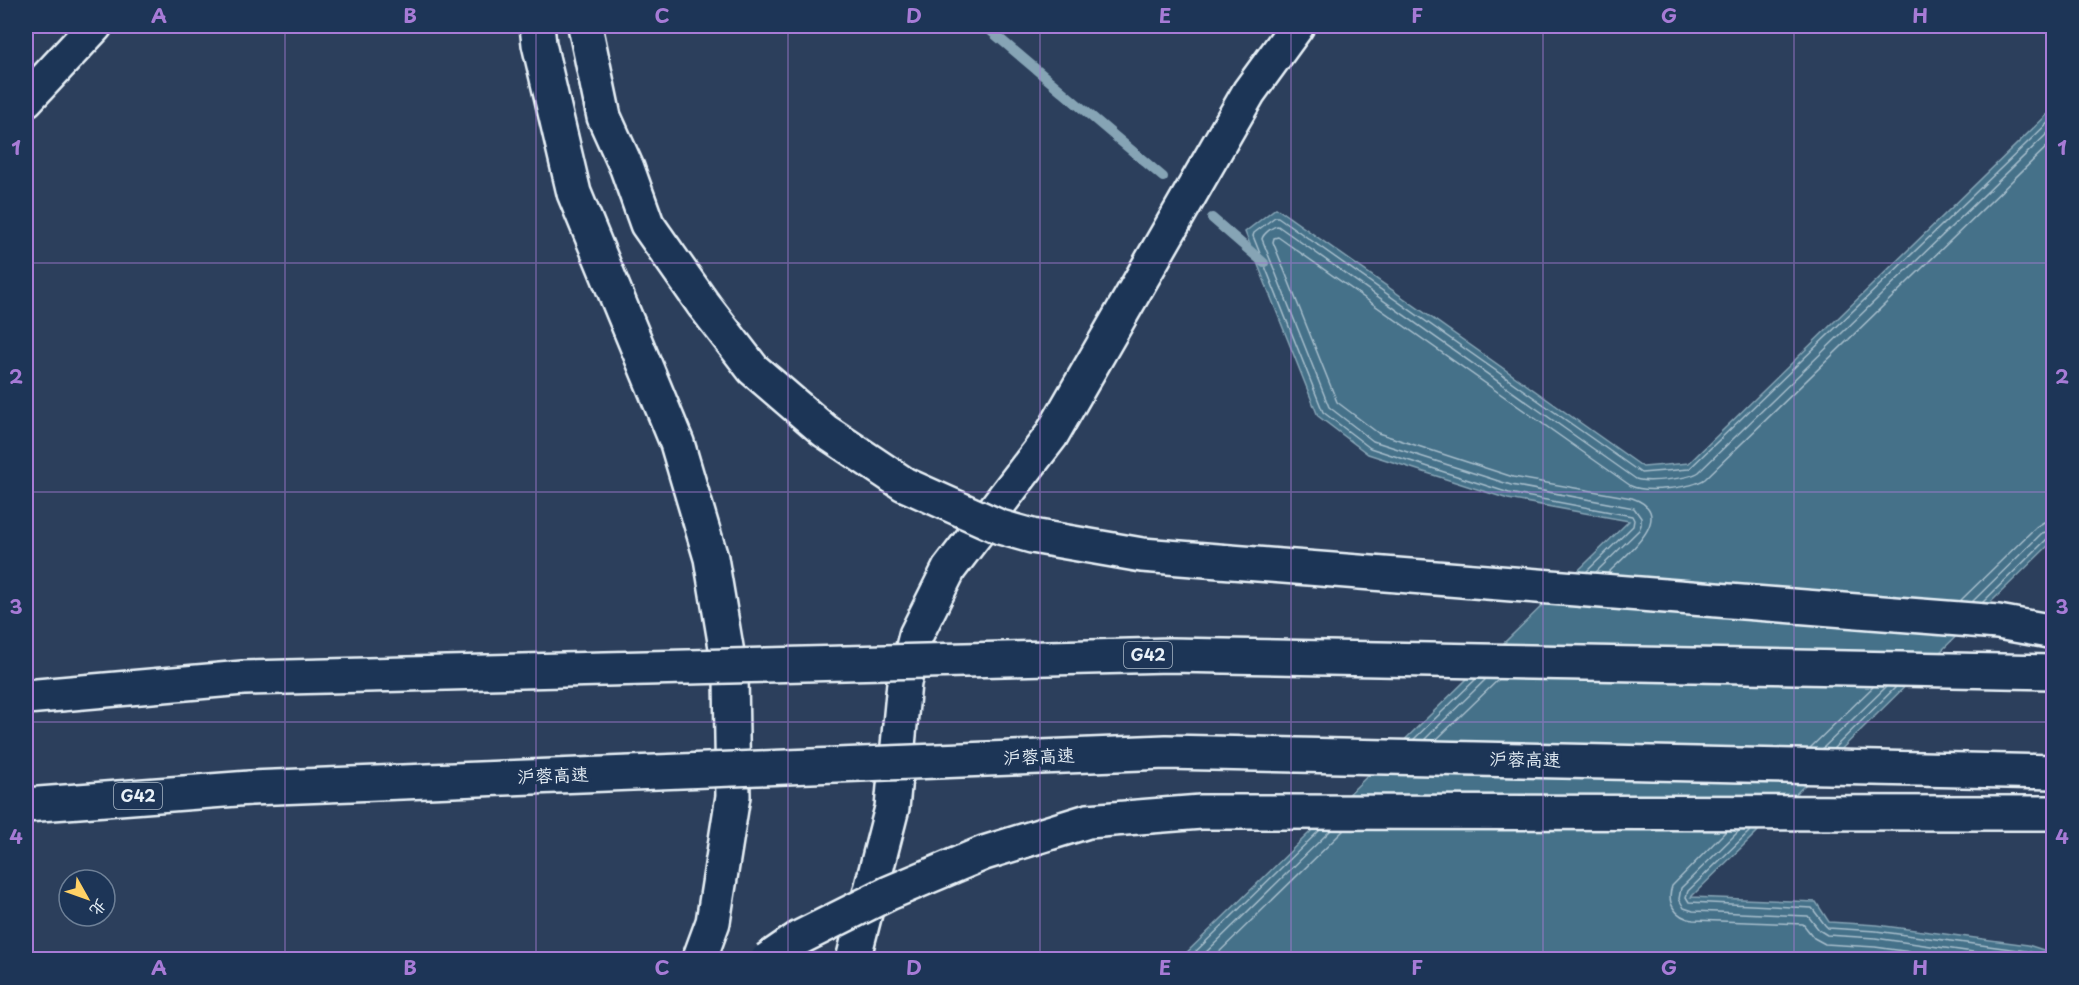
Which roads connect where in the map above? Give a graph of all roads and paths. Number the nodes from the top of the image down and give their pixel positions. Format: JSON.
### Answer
{"nodes":[{"id":1,"x":95,"y":26,"type":"edge"},
{"id":2,"x":537,"y":26,"type":"edge"},
{"id":3,"x":585,"y":26,"type":"edge"},
{"id":4,"x":1297,"y":26,"type":"edge"},
{"id":5,"x":26,"y":100,"type":"edge"},
{"id":6,"x":2054,"y":632,"type":"edge"},
{"id":7,"x":2054,"y":672,"type":"edge"},
{"id":8,"x":26,"y":697,"type":"edge"},
{"id":9,"x":2054,"y":772,"type":"edge"},
{"id":10,"x":26,"y":805,"type":"edge"},
{"id":11,"x":2054,"y":813,"type":"edge"},
{"id":12,"x":699,"y":960,"type":"edge"},
{"id":13,"x":767,"y":960,"type":"edge"},
{"id":14,"x":853,"y":960,"type":"edge"}],
"edges":[{"from":1,"to":5,"type":"main road"},
{"from":2,"to":12,"type":"main road"},
{"from":3,"to":6,"type":"main road","bridge":true},
{"from":4,"to":14,"type":"main road"},
{"from":7,"to":8,"type":"main road","number":"G42","bridge":true},
{"from":9,"to":10,"type":"main road","name":"沪蓉高速","number":"G42","bridge":true},
{"from":11,"to":13,"type":"main road","bridge":true}]}
